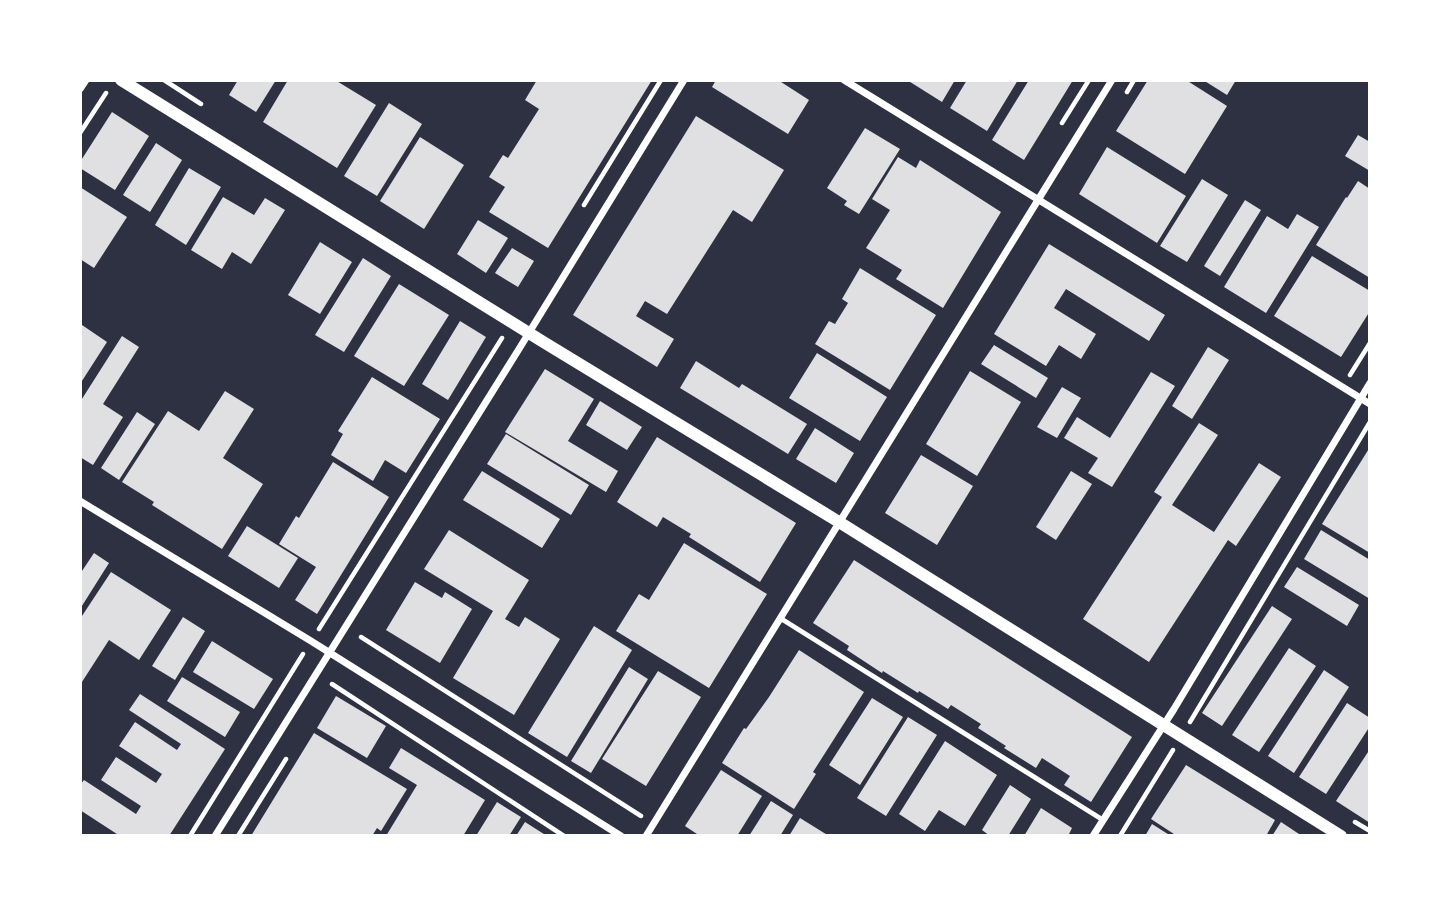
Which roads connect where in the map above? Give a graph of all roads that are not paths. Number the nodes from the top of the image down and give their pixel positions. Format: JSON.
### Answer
{"nodes":[{"id":1,"x":86,"y":80,"type":"edge"},
{"id":2,"x":121,"y":80,"type":"edge"},
{"id":3,"x":684,"y":80,"type":"edge"},
{"id":4,"x":844,"y":80,"type":"edge"},
{"id":5,"x":1112,"y":80,"type":"edge"},
{"id":6,"x":80,"y":89,"type":"edge"},
{"id":7,"x":1038,"y":200,"type":"junction"},
{"id":8,"x":529,"y":333,"type":"junction"},
{"id":9,"x":1370,"y":383,"type":"edge"},
{"id":10,"x":1360,"y":398,"type":"junction"},
{"id":11,"x":1370,"y":404,"type":"edge"},
{"id":12,"x":80,"y":500,"type":"edge"},
{"id":13,"x":839,"y":522,"type":"junction"},
{"id":14,"x":780,"y":618,"type":"junction"},
{"id":15,"x":329,"y":653,"type":"junction"},
{"id":16,"x":1164,"y":726,"type":"junction"},
{"id":17,"x":1103,"y":820,"type":"junction"},
{"id":18,"x":215,"y":835,"type":"edge"},
{"id":19,"x":621,"y":835,"type":"edge"},
{"id":20,"x":646,"y":835,"type":"edge"},
{"id":21,"x":1093,"y":835,"type":"edge"},
{"id":22,"x":1341,"y":835,"type":"edge"}],
"edges":[{"from":1,"to":6,"type":"street"},
{"from":2,"to":8,"type":"street"},
{"from":3,"to":8,"type":"street"},
{"from":4,"to":7,"type":"street"},
{"from":5,"to":7,"type":"street"},
{"from":7,"to":10,"type":"street"},
{"from":7,"to":13,"type":"street"},
{"from":8,"to":13,"type":"street"},
{"from":8,"to":15,"type":"street"},
{"from":9,"to":10,"type":"street"},
{"from":10,"to":11,"type":"street"},
{"from":10,"to":16,"type":"street"},
{"from":12,"to":15,"type":"street"},
{"from":13,"to":14,"type":"street"},
{"from":13,"to":16,"type":"street"},
{"from":14,"to":17,"type":"lane"},
{"from":14,"to":20,"type":"street"},
{"from":15,"to":18,"type":"street"},
{"from":15,"to":19,"type":"street"},
{"from":16,"to":17,"type":"street"},
{"from":16,"to":22,"type":"street"},
{"from":17,"to":21,"type":"street"}]}
